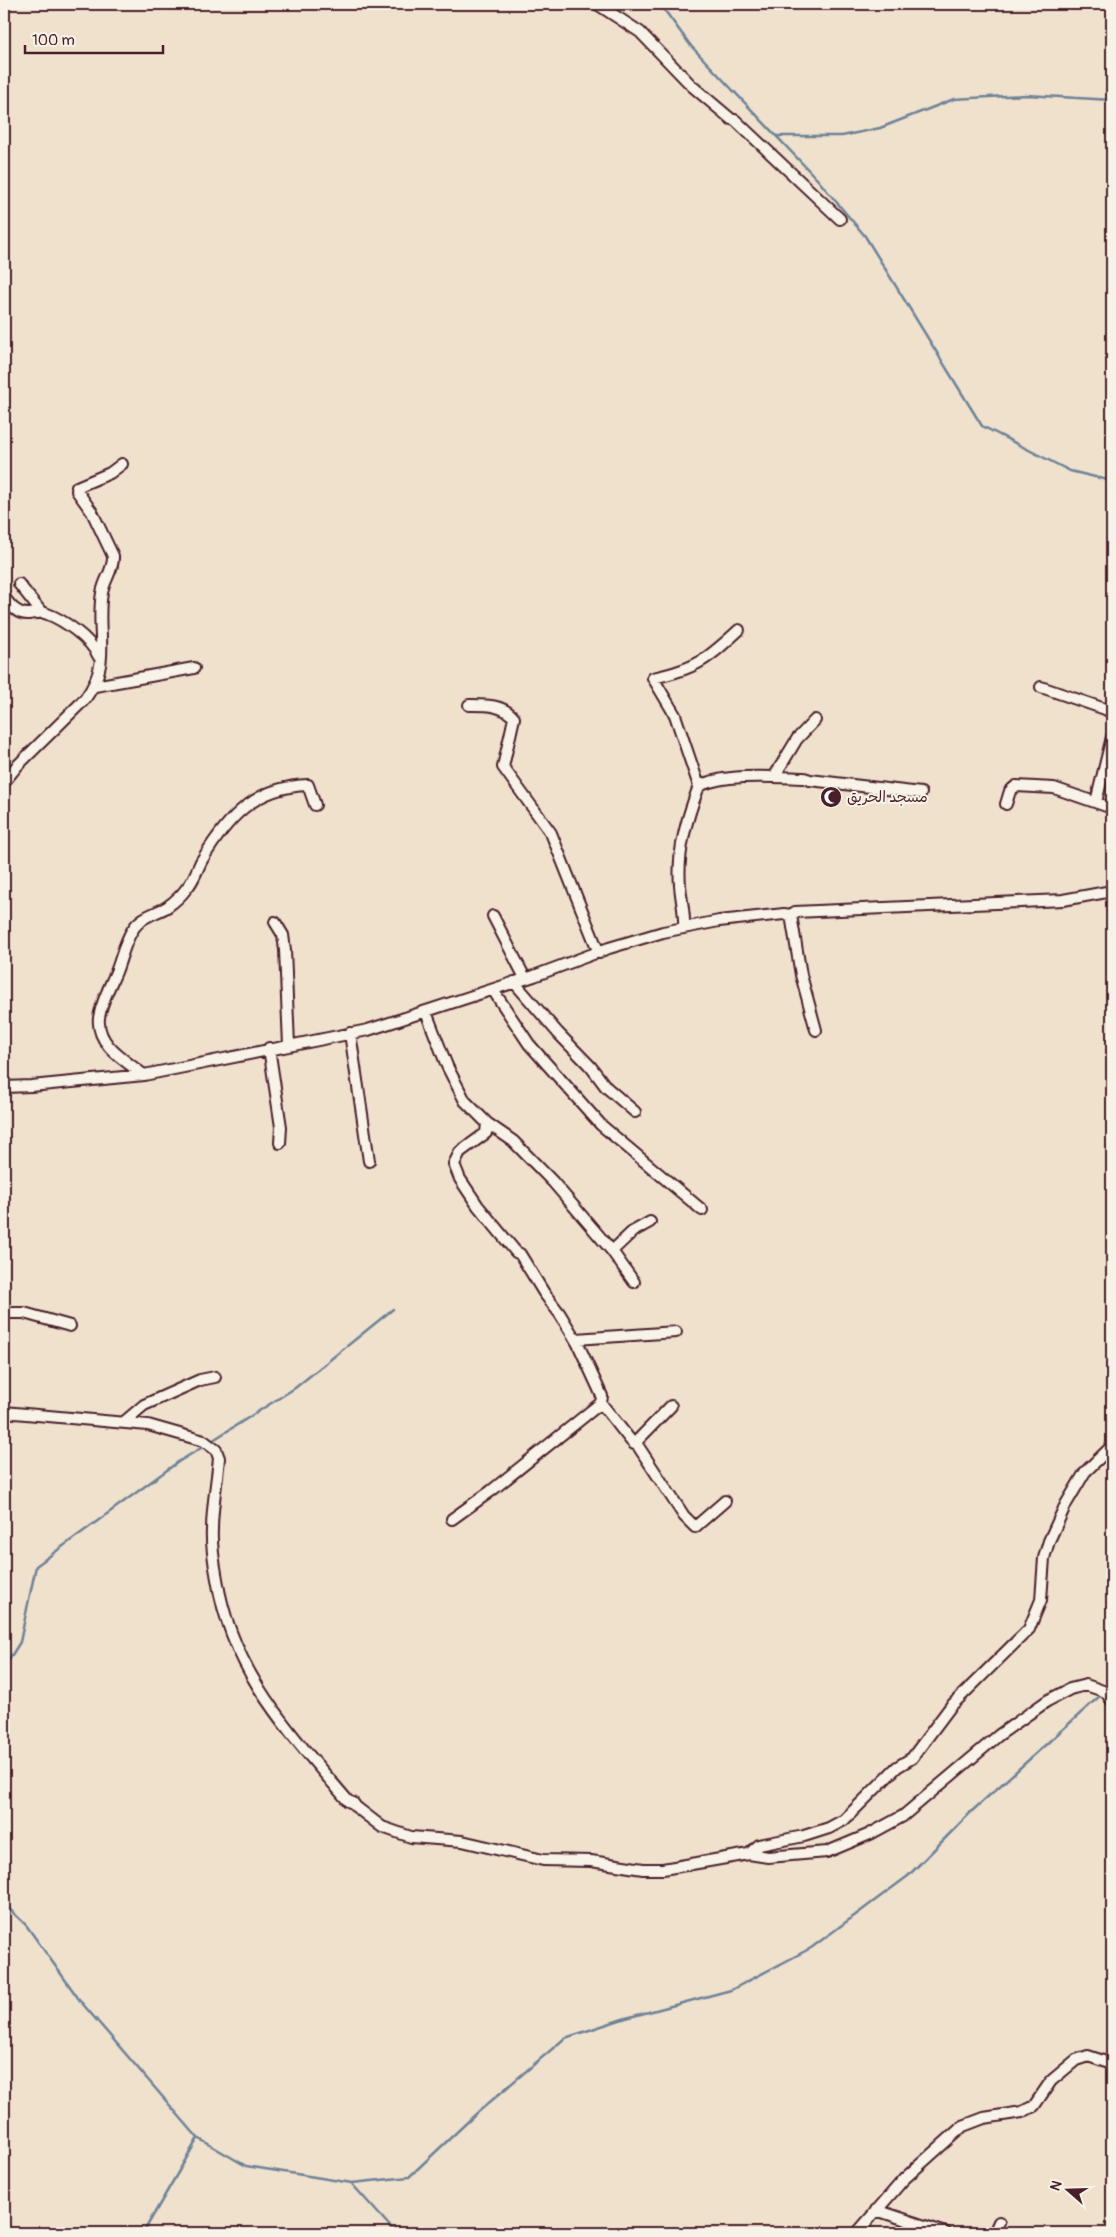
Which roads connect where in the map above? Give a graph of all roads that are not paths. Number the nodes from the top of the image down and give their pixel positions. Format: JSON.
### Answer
{"nodes":[{"id":1,"x":597,"y":4,"type":"edge"},
{"id":2,"x":840,"y":219,"type":"dead end"},
{"id":3,"x":122,"y":464,"type":"dead end"},
{"id":4,"x":19,"y":584,"type":"dead end"},
{"id":5,"x":4,"y":597,"type":"edge"},
{"id":6,"x":42,"y":612,"type":"junction"},
{"id":7,"x":739,"y":630,"type":"dead end"},
{"id":8,"x":102,"y":662,"type":"junction"},
{"id":9,"x":194,"y":668,"type":"dead end"},
{"id":10,"x":94,"y":686,"type":"junction"},
{"id":11,"x":1041,"y":687,"type":"dead end"},
{"id":12,"x":469,"y":705,"type":"dead end"},
{"id":13,"x":1112,"y":713,"type":"edge"},
{"id":14,"x":815,"y":720,"type":"dead end"},
{"id":15,"x":1112,"y":738,"type":"edge"},
{"id":16,"x":774,"y":778,"type":"junction"},
{"id":17,"x":4,"y":782,"type":"edge"},
{"id":18,"x":699,"y":786,"type":"junction"},
{"id":19,"x":921,"y":793,"type":"dead end"},
{"id":20,"x":1096,"y":802,"type":"junction"},
{"id":21,"x":1006,"y":804,"type":"dead end"},
{"id":22,"x":315,"y":805,"type":"dead end"},
{"id":23,"x":1112,"y":810,"type":"edge"},
{"id":24,"x":1112,"y":891,"type":"edge"},
{"id":25,"x":791,"y":915,"type":"junction"},
{"id":26,"x":494,"y":916,"type":"dead end"},
{"id":27,"x":275,"y":922,"type":"dead end"},
{"id":28,"x":684,"y":928,"type":"junction"},
{"id":29,"x":599,"y":952,"type":"junction"},
{"id":30,"x":525,"y":978,"type":"junction"},
{"id":31,"x":514,"y":982,"type":"junction"},
{"id":32,"x":493,"y":990,"type":"junction"},
{"id":33,"x":426,"y":1012,"type":"junction"},
{"id":34,"x":816,"y":1030,"type":"dead end"},
{"id":35,"x":350,"y":1033,"type":"junction"},
{"id":36,"x":289,"y":1046,"type":"junction"},
{"id":37,"x":269,"y":1048,"type":"junction"},
{"id":38,"x":144,"y":1075,"type":"junction"},
{"id":39,"x":4,"y":1087,"type":"edge"},
{"id":40,"x":636,"y":1112,"type":"dead end"},
{"id":41,"x":487,"y":1123,"type":"junction"},
{"id":42,"x":280,"y":1144,"type":"dead end"},
{"id":43,"x":369,"y":1161,"type":"dead end"},
{"id":44,"x":702,"y":1210,"type":"dead end"},
{"id":45,"x":650,"y":1222,"type":"dead end"},
{"id":46,"x":612,"y":1250,"type":"junction"},
{"id":47,"x":634,"y":1282,"type":"dead end"},
{"id":48,"x":4,"y":1313,"type":"edge"},
{"id":49,"x":70,"y":1326,"type":"dead end"},
{"id":50,"x":676,"y":1332,"type":"dead end"},
{"id":51,"x":576,"y":1340,"type":"junction"},
{"id":52,"x":215,"y":1376,"type":"dead end"},
{"id":53,"x":600,"y":1403,"type":"junction"},
{"id":54,"x":671,"y":1406,"type":"dead end"},
{"id":55,"x":4,"y":1412,"type":"edge"},
{"id":56,"x":124,"y":1422,"type":"junction"},
{"id":57,"x":634,"y":1444,"type":"junction"},
{"id":58,"x":1112,"y":1446,"type":"edge"},
{"id":59,"x":725,"y":1501,"type":"dead end"},
{"id":60,"x":452,"y":1519,"type":"dead end"},
{"id":61,"x":1112,"y":1700,"type":"edge"},
{"id":62,"x":749,"y":1854,"type":"junction"},
{"id":63,"x":1112,"y":2064,"type":"edge"},
{"id":64,"x":876,"y":2210,"type":"junction"},
{"id":65,"x":999,"y":2222,"type":"dead end"},
{"id":66,"x":857,"y":2233,"type":"edge"},
{"id":67,"x":946,"y":2233,"type":"edge"},
{"id":68,"x":994,"y":2233,"type":"edge"}],
"edges":[{"from":1,"to":2,"type":"street"},
{"from":3,"to":8,"type":"street"},
{"from":4,"to":6,"type":"street"},
{"from":5,"to":6,"type":"street"},
{"from":6,"to":8,"type":"street"},
{"from":7,"to":18,"type":"street"},
{"from":8,"to":10,"type":"street"},
{"from":9,"to":10,"type":"street"},
{"from":10,"to":17,"type":"street"},
{"from":11,"to":13,"type":"street"},
{"from":12,"to":29,"type":"street"},
{"from":14,"to":16,"type":"street"},
{"from":15,"to":20,"type":"street"},
{"from":16,"to":18,"type":"street"},
{"from":16,"to":19,"type":"street"},
{"from":18,"to":28,"type":"street"},
{"from":20,"to":21,"type":"street"},
{"from":20,"to":23,"type":"street"},
{"from":22,"to":38,"type":"street"},
{"from":24,"to":25,"type":"street"},
{"from":25,"to":28,"type":"street"},
{"from":25,"to":34,"type":"street"},
{"from":26,"to":30,"type":"street"},
{"from":27,"to":36,"type":"street"},
{"from":28,"to":29,"type":"street"},
{"from":29,"to":30,"type":"street"},
{"from":30,"to":31,"type":"street"},
{"from":31,"to":32,"type":"street"},
{"from":31,"to":40,"type":"street"},
{"from":32,"to":33,"type":"street"},
{"from":32,"to":44,"type":"street"},
{"from":33,"to":35,"type":"street"},
{"from":33,"to":41,"type":"street"},
{"from":35,"to":36,"type":"street"},
{"from":35,"to":43,"type":"street"},
{"from":36,"to":37,"type":"street"},
{"from":37,"to":38,"type":"street"},
{"from":37,"to":42,"type":"street"},
{"from":38,"to":39,"type":"street"},
{"from":41,"to":46,"type":"street"},
{"from":41,"to":51,"type":"street"},
{"from":45,"to":46,"type":"street"},
{"from":46,"to":47,"type":"street"},
{"from":48,"to":49,"type":"street"},
{"from":50,"to":51,"type":"street"},
{"from":51,"to":53,"type":"street"},
{"from":52,"to":56,"type":"street"},
{"from":53,"to":57,"type":"street"},
{"from":53,"to":60,"type":"street"},
{"from":54,"to":57,"type":"street"},
{"from":55,"to":56,"type":"street"},
{"from":56,"to":62,"type":"street"},
{"from":57,"to":59,"type":"street"},
{"from":58,"to":62,"type":"street"},
{"from":61,"to":62,"type":"street"},
{"from":63,"to":64,"type":"street"},
{"from":64,"to":66,"type":"street"},
{"from":64,"to":67,"type":"street"},
{"from":65,"to":68,"type":"street"}]}
